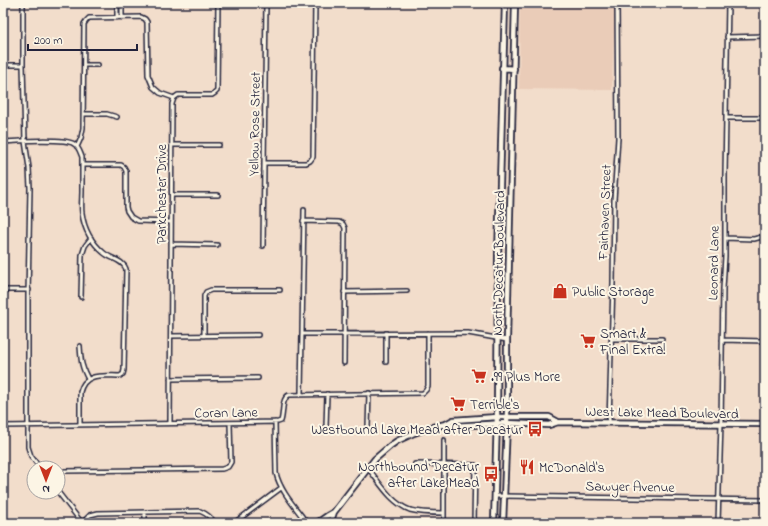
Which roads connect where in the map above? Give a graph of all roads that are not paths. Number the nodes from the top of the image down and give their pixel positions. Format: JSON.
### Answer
{"nodes":[{"id":1,"x":23,"y":3,"type":"edge"},
{"id":2,"x":117,"y":3,"type":"edge"},
{"id":3,"x":122,"y":3,"type":"edge"},
{"id":4,"x":218,"y":3,"type":"edge"},
{"id":5,"x":266,"y":3,"type":"edge"},
{"id":6,"x":315,"y":3,"type":"edge"},
{"id":7,"x":505,"y":3,"type":"edge"},
{"id":8,"x":515,"y":3,"type":"edge"},
{"id":9,"x":617,"y":3,"type":"edge"},
{"id":10,"x":728,"y":3,"type":"edge"},
{"id":11,"x":117,"y":18,"type":"junction"},
{"id":12,"x":122,"y":18,"type":"junction"},
{"id":13,"x":765,"y":36,"type":"edge"},
{"id":14,"x":727,"y":37,"type":"junction"},
{"id":15,"x":3,"y":65,"type":"edge"},
{"id":16,"x":23,"y":65,"type":"junction"},
{"id":17,"x":84,"y":65,"type":"junction"},
{"id":18,"x":98,"y":65,"type":"dead end"},
{"id":19,"x":502,"y":68,"type":"junction"},
{"id":20,"x":514,"y":69,"type":"junction"},
{"id":21,"x":174,"y":98,"type":"junction"},
{"id":22,"x":83,"y":114,"type":"junction"},
{"id":23,"x":116,"y":117,"type":"dead end"},
{"id":24,"x":726,"y":118,"type":"junction"},
{"id":25,"x":765,"y":118,"type":"edge"},
{"id":26,"x":25,"y":141,"type":"junction"},
{"id":27,"x":3,"y":142,"type":"edge"},
{"id":28,"x":172,"y":145,"type":"junction"},
{"id":29,"x":219,"y":145,"type":"dead end"},
{"id":30,"x":77,"y":147,"type":"junction"},
{"id":31,"x":264,"y":163,"type":"junction"},
{"id":32,"x":82,"y":165,"type":"junction"},
{"id":33,"x":501,"y":170,"type":"junction"},
{"id":34,"x":511,"y":170,"type":"junction"},
{"id":35,"x":172,"y":195,"type":"junction"},
{"id":36,"x":218,"y":195,"type":"dead end"},
{"id":37,"x":304,"y":210,"type":"dead end"},
{"id":38,"x":303,"y":221,"type":"junction"},
{"id":39,"x":171,"y":222,"type":"junction"},
{"id":40,"x":765,"y":236,"type":"edge"},
{"id":41,"x":91,"y":238,"type":"junction"},
{"id":42,"x":725,"y":238,"type":"junction"},
{"id":43,"x":171,"y":244,"type":"junction"},
{"id":44,"x":217,"y":244,"type":"dead end"},
{"id":45,"x":263,"y":246,"type":"dead end"},
{"id":46,"x":498,"y":256,"type":"junction"},
{"id":47,"x":509,"y":256,"type":"junction"},
{"id":48,"x":3,"y":290,"type":"edge"},
{"id":49,"x":29,"y":290,"type":"junction"},
{"id":50,"x":280,"y":290,"type":"dead end"},
{"id":51,"x":406,"y":291,"type":"dead end"},
{"id":52,"x":344,"y":292,"type":"junction"},
{"id":53,"x":81,"y":297,"type":"dead end"},
{"id":54,"x":386,"y":333,"type":"junction"},
{"id":55,"x":428,"y":333,"type":"junction"},
{"id":56,"x":302,"y":334,"type":"junction"},
{"id":57,"x":344,"y":334,"type":"junction"},
{"id":58,"x":258,"y":335,"type":"dead end"},
{"id":59,"x":170,"y":336,"type":"junction"},
{"id":60,"x":204,"y":336,"type":"junction"},
{"id":61,"x":498,"y":338,"type":"junction"},
{"id":62,"x":612,"y":339,"type":"junction"},
{"id":63,"x":662,"y":339,"type":"dead end"},
{"id":64,"x":507,"y":340,"type":"junction"},
{"id":65,"x":722,"y":340,"type":"junction"},
{"id":66,"x":765,"y":341,"type":"edge"},
{"id":67,"x":80,"y":346,"type":"dead end"},
{"id":68,"x":386,"y":362,"type":"dead end"},
{"id":69,"x":344,"y":363,"type":"dead end"},
{"id":70,"x":258,"y":378,"type":"dead end"},
{"id":71,"x":88,"y":379,"type":"junction"},
{"id":72,"x":170,"y":379,"type":"junction"},
{"id":73,"x":369,"y":393,"type":"junction"},
{"id":74,"x":301,"y":394,"type":"junction"},
{"id":75,"x":327,"y":394,"type":"junction"},
{"id":76,"x":497,"y":417,"type":"junction"},
{"id":77,"x":507,"y":417,"type":"junction"},
{"id":78,"x":275,"y":422,"type":"junction"},
{"id":79,"x":558,"y":422,"type":"junction"},
{"id":80,"x":609,"y":422,"type":"junction"},
{"id":81,"x":230,"y":423,"type":"junction"},
{"id":82,"x":507,"y":423,"type":"junction"},
{"id":83,"x":721,"y":423,"type":"junction"},
{"id":84,"x":170,"y":424,"type":"junction"},
{"id":85,"x":446,"y":424,"type":"junction"},
{"id":86,"x":497,"y":424,"type":"junction"},
{"id":87,"x":765,"y":424,"type":"edge"},
{"id":88,"x":28,"y":425,"type":"junction"},
{"id":89,"x":80,"y":425,"type":"junction"},
{"id":90,"x":3,"y":426,"type":"edge"},
{"id":91,"x":326,"y":427,"type":"dead end"},
{"id":92,"x":368,"y":427,"type":"dead end"},
{"id":93,"x":444,"y":440,"type":"dead end"},
{"id":94,"x":35,"y":460,"type":"edge"},
{"id":95,"x":415,"y":464,"type":"dead end"},
{"id":96,"x":443,"y":464,"type":"junction"},
{"id":97,"x":368,"y":468,"type":"junction"},
{"id":98,"x":66,"y":471,"type":"edge"},
{"id":99,"x":281,"y":488,"type":"junction"},
{"id":100,"x":495,"y":496,"type":"junction"},
{"id":101,"x":504,"y":496,"type":"junction"},
{"id":102,"x":718,"y":499,"type":"junction"},
{"id":103,"x":64,"y":500,"type":"edge"},
{"id":104,"x":765,"y":500,"type":"edge"},
{"id":105,"x":145,"y":512,"type":"junction"},
{"id":106,"x":334,"y":512,"type":"junction"},
{"id":107,"x":444,"y":513,"type":"junction"},
{"id":108,"x":82,"y":523,"type":"edge"},
{"id":109,"x":145,"y":523,"type":"edge"},
{"id":110,"x":215,"y":523,"type":"edge"},
{"id":111,"x":234,"y":523,"type":"edge"},
{"id":112,"x":307,"y":523,"type":"edge"},
{"id":113,"x":318,"y":523,"type":"edge"},
{"id":114,"x":329,"y":523,"type":"edge"},
{"id":115,"x":444,"y":523,"type":"edge"},
{"id":116,"x":474,"y":523,"type":"edge"},
{"id":117,"x":494,"y":523,"type":"edge"},
{"id":118,"x":504,"y":523,"type":"edge"},
{"id":119,"x":718,"y":523,"type":"edge"}],
"edges":[{"from":1,"to":16,"type":"street"},
{"from":2,"to":11,"type":"street"},
{"from":3,"to":12,"type":"street"},
{"from":4,"to":21,"type":"street"},
{"from":5,"to":31,"type":"street","name":"Yellow Rose Street"},
{"from":6,"to":31,"type":"street"},
{"from":7,"to":19,"type":"main road","name":"North Decatur Boulevard"},
{"from":8,"to":20,"type":"main road","name":"North Decatur Boulevard"},
{"from":9,"to":62,"type":"street","name":"Fairhaven Street"},
{"from":10,"to":14,"type":"street","name":"Leonard Lane"},
{"from":11,"to":12,"type":"street"},
{"from":11,"to":17,"type":"street"},
{"from":12,"to":21,"type":"street"},
{"from":13,"to":14,"type":"street"},
{"from":14,"to":24,"type":"street","name":"Leonard Lane"},
{"from":15,"to":16,"type":"street"},
{"from":16,"to":26,"type":"street"},
{"from":17,"to":18,"type":"street"},
{"from":17,"to":22,"type":"street"},
{"from":19,"to":20,"type":"main road"},
{"from":19,"to":33,"type":"main road","name":"North Decatur Boulevard"},
{"from":20,"to":34,"type":"main road","name":"North Decatur Boulevard"},
{"from":21,"to":28,"type":"street","name":"Parkchester Drive"},
{"from":22,"to":23,"type":"street"},
{"from":22,"to":30,"type":"street"},
{"from":24,"to":25,"type":"street"},
{"from":24,"to":42,"type":"street","name":"Leonard Lane"},
{"from":26,"to":27,"type":"street"},
{"from":26,"to":30,"type":"street"},
{"from":26,"to":49,"type":"street"},
{"from":28,"to":29,"type":"street"},
{"from":28,"to":35,"type":"street","name":"Parkchester Drive"},
{"from":30,"to":32,"type":"street"},
{"from":31,"to":45,"type":"street","name":"Yellow Rose Street"},
{"from":32,"to":39,"type":"street"},
{"from":32,"to":41,"type":"street"},
{"from":33,"to":34,"type":"main road"},
{"from":33,"to":46,"type":"main road","name":"North Decatur Boulevard"},
{"from":34,"to":47,"type":"main road","name":"North Decatur Boulevard"},
{"from":35,"to":36,"type":"street"},
{"from":35,"to":39,"type":"street","name":"Parkchester Drive"},
{"from":37,"to":38,"type":"street"},
{"from":38,"to":52,"type":"street"},
{"from":38,"to":56,"type":"street"},
{"from":39,"to":43,"type":"street","name":"Parkchester Drive"},
{"from":40,"to":42,"type":"street"},
{"from":41,"to":53,"type":"street"},
{"from":41,"to":71,"type":"street"},
{"from":42,"to":65,"type":"street","name":"Leonard Lane"},
{"from":43,"to":44,"type":"street"},
{"from":43,"to":59,"type":"street","name":"Parkchester Drive"},
{"from":46,"to":47,"type":"main road"},
{"from":46,"to":61,"type":"main road","name":"North Decatur Boulevard"},
{"from":47,"to":64,"type":"main road","name":"North Decatur Boulevard"},
{"from":48,"to":49,"type":"street"},
{"from":49,"to":88,"type":"street"},
{"from":50,"to":60,"type":"street"},
{"from":51,"to":52,"type":"street"},
{"from":52,"to":57,"type":"street"},
{"from":54,"to":55,"type":"street"},
{"from":54,"to":57,"type":"street"},
{"from":54,"to":68,"type":"street"},
{"from":55,"to":61,"type":"street"},
{"from":55,"to":73,"type":"street","name":"Coran Lane"},
{"from":56,"to":57,"type":"street"},
{"from":56,"to":74,"type":"street"},
{"from":57,"to":69,"type":"street"},
{"from":58,"to":60,"type":"street"},
{"from":59,"to":60,"type":"street"},
{"from":59,"to":72,"type":"street","name":"Parkchester Drive"},
{"from":61,"to":64,"type":"street"},
{"from":61,"to":76,"type":"main road","name":"North Decatur Boulevard"},
{"from":62,"to":63,"type":"street"},
{"from":62,"to":80,"type":"street","name":"Fairhaven Street"},
{"from":64,"to":77,"type":"main road","name":"North Decatur Boulevard"},
{"from":65,"to":66,"type":"street"},
{"from":65,"to":83,"type":"street","name":"Leonard Lane"},
{"from":67,"to":71,"type":"street"},
{"from":70,"to":72,"type":"street"},
{"from":71,"to":89,"type":"street"},
{"from":72,"to":84,"type":"street","name":"Parkchester Drive"},
{"from":73,"to":75,"type":"street","name":"Coran Lane"},
{"from":73,"to":92,"type":"street"},
{"from":74,"to":75,"type":"street","name":"Coran Lane"},
{"from":74,"to":78,"type":"street","name":"Coran Lane"},
{"from":75,"to":91,"type":"street"},
{"from":76,"to":77,"type":"main road","name":"West Lake Mead Boulevard"},
{"from":76,"to":85,"type":"main road","name":"West Lake Mead Boulevard"},
{"from":76,"to":86,"type":"main road","name":"North Decatur Boulevard"},
{"from":77,"to":79,"type":"main road","name":"West Lake Mead Boulevard"},
{"from":77,"to":82,"type":"main road","name":"North Decatur Boulevard"},
{"from":78,"to":81,"type":"street","name":"Coran Lane"},
{"from":78,"to":99,"type":"street"},
{"from":79,"to":80,"type":"main road","name":"West Lake Mead Boulevard"},
{"from":79,"to":82,"type":"main road","name":"West Lake Mead Boulevard"},
{"from":80,"to":83,"type":"main road","name":"West Lake Mead Boulevard"},
{"from":81,"to":84,"type":"street","name":"Coran Lane"},
{"from":81,"to":98,"type":"street"},
{"from":82,"to":86,"type":"main road","name":"West Lake Mead Boulevard"},
{"from":82,"to":101,"type":"main road","name":"North Decatur Boulevard"},
{"from":83,"to":87,"type":"main road","name":"West Lake Mead Boulevard"},
{"from":83,"to":102,"type":"street","name":"Leonard Lane"},
{"from":84,"to":89,"type":"street","name":"Coran Lane"},
{"from":85,"to":86,"type":"main road","name":"West Lake Mead Boulevard"},
{"from":85,"to":97,"type":"main road","name":"West Lake Mead Boulevard"},
{"from":86,"to":100,"type":"main road","name":"North Decatur Boulevard"},
{"from":88,"to":89,"type":"street","name":"Coran Lane"},
{"from":88,"to":90,"type":"street","name":"Coran Lane"},
{"from":88,"to":94,"type":"street"},
{"from":93,"to":96,"type":"street"},
{"from":95,"to":96,"type":"street"},
{"from":96,"to":107,"type":"street"},
{"from":96,"to":116,"type":"street"},
{"from":97,"to":106,"type":"main road","name":"West Lake Mead Boulevard"},
{"from":97,"to":107,"type":"street"},
{"from":99,"to":111,"type":"street"},
{"from":99,"to":112,"type":"street"},
{"from":100,"to":101,"type":"street","name":"Sawyer Avenue"},
{"from":100,"to":117,"type":"main road","name":"North Decatur Boulevard"},
{"from":101,"to":102,"type":"street","name":"Sawyer Avenue"},
{"from":101,"to":118,"type":"main road","name":"North Decatur Boulevard"},
{"from":102,"to":104,"type":"street","name":"Sawyer Avenue"},
{"from":102,"to":119,"type":"street","name":"Leonard Lane"},
{"from":103,"to":108,"type":"street"},
{"from":105,"to":108,"type":"street"},
{"from":105,"to":109,"type":"street"},
{"from":105,"to":110,"type":"street"},
{"from":106,"to":113,"type":"main road","name":"West Lake Mead Boulevard"},
{"from":106,"to":114,"type":"main road","name":"West Lake Mead Boulevard"},
{"from":107,"to":115,"type":"street"}]}
